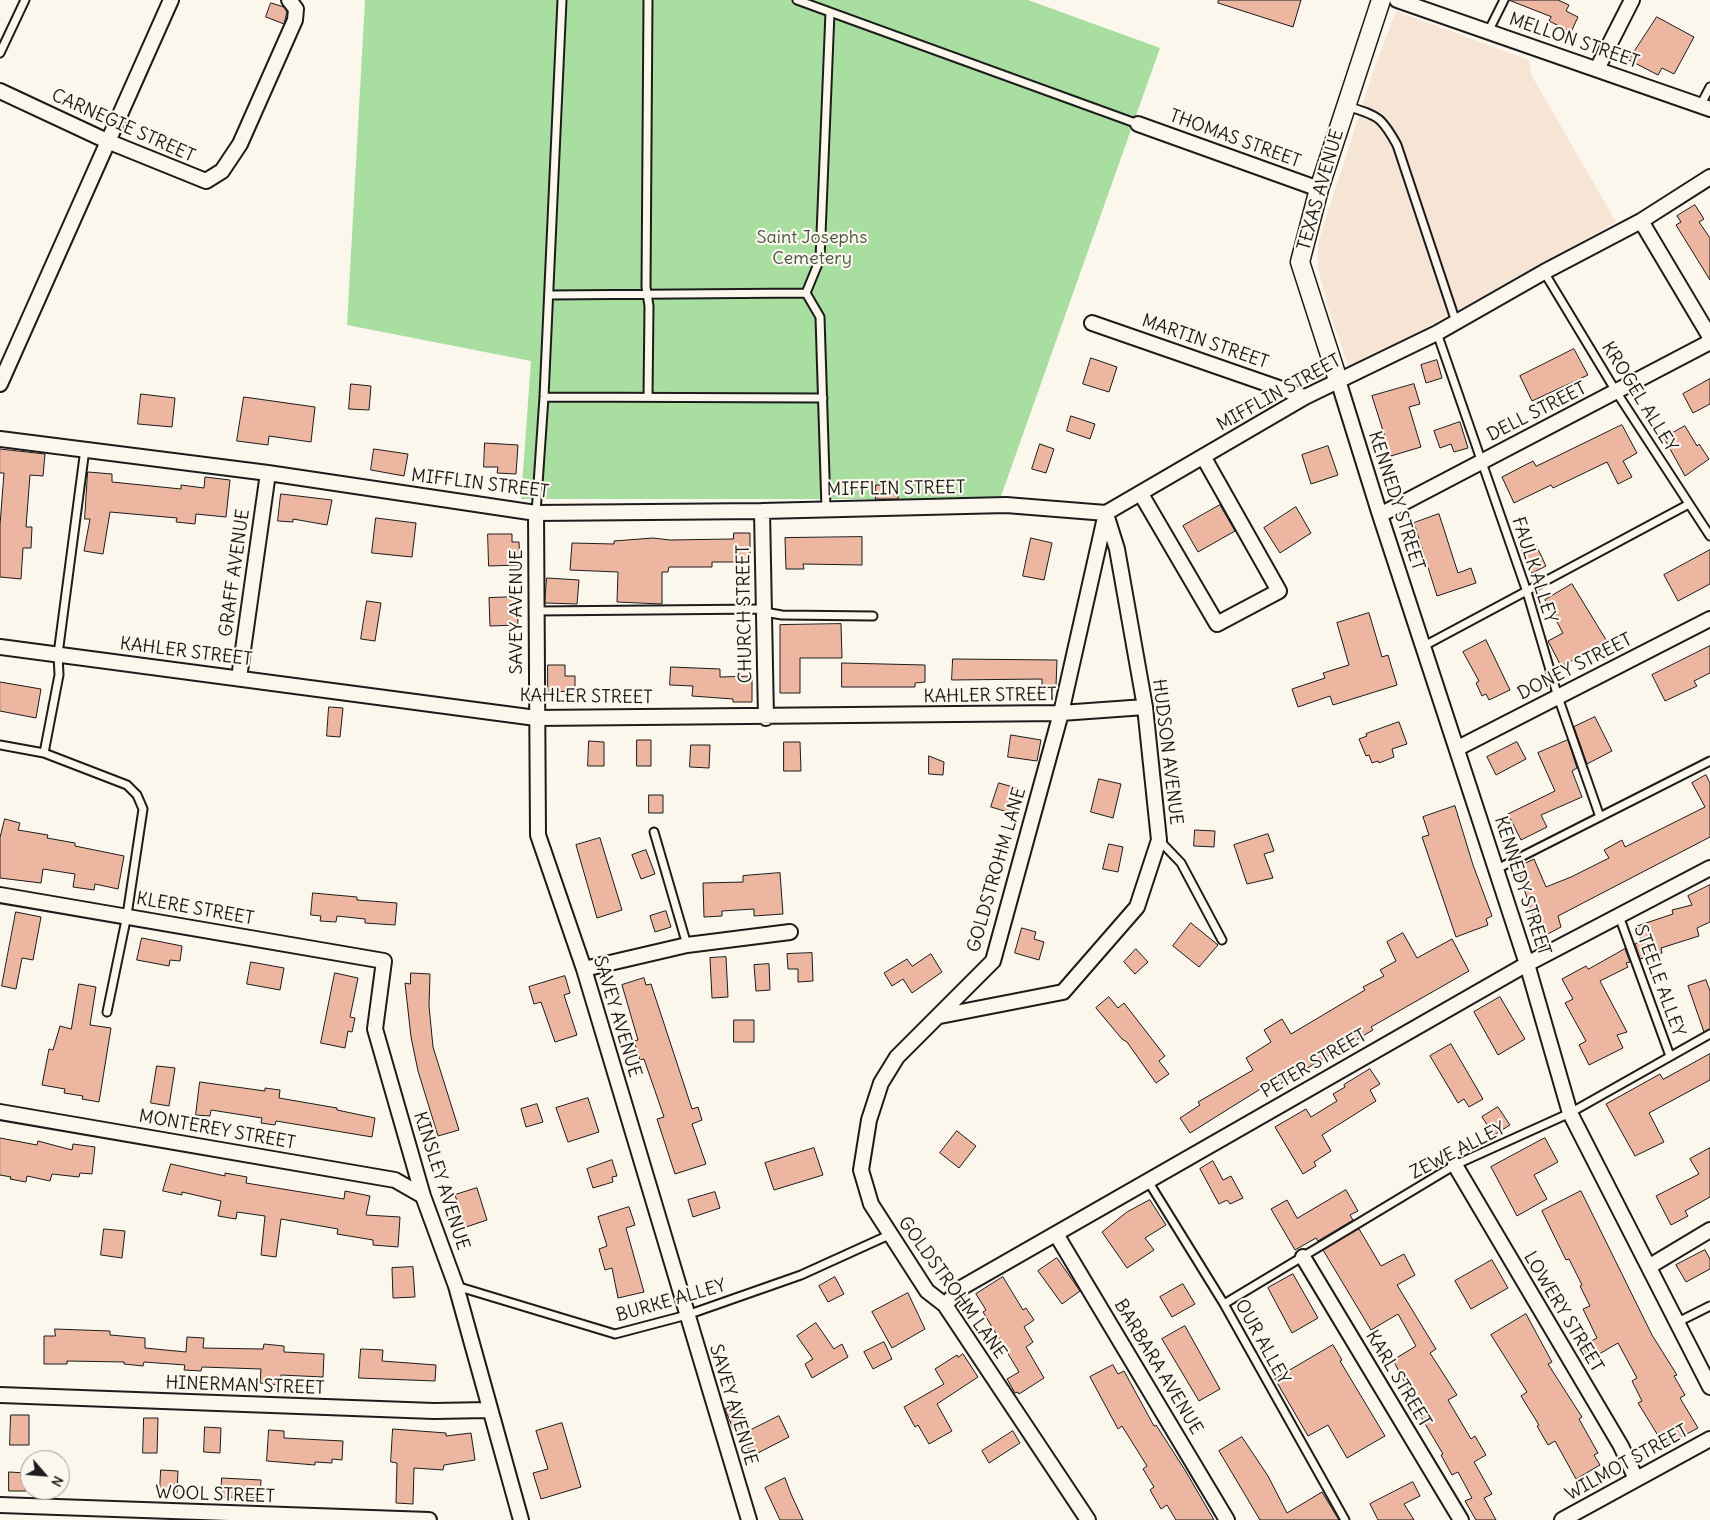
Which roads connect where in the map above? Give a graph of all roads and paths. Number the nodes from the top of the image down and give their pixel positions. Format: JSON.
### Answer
{"nodes":[{"id":1,"x":24,"y":0,"type":"edge"},
{"id":2,"x":171,"y":0,"type":"edge"},
{"id":3,"x":289,"y":0,"type":"edge"},
{"id":4,"x":562,"y":0,"type":"edge"},
{"id":5,"x":648,"y":0,"type":"edge"},
{"id":6,"x":797,"y":0,"type":"edge"},
{"id":7,"x":1381,"y":0,"type":"edge"},
{"id":8,"x":1397,"y":0,"type":"edge"},
{"id":9,"x":1504,"y":0,"type":"edge"},
{"id":10,"x":1632,"y":0,"type":"edge"},
{"id":11,"x":830,"y":12,"type":"junction"},
{"id":12,"x":1488,"y":32,"type":"junction"},
{"id":13,"x":0,"y":53,"type":"edge"},
{"id":14,"x":1597,"y":69,"type":"junction"},
{"id":15,"x":1710,"y":87,"type":"edge"},
{"id":16,"x":0,"y":91,"type":"edge"},
{"id":17,"x":1346,"y":106,"type":"junction"},
{"id":18,"x":1705,"y":108,"type":"edge"},
{"id":19,"x":1138,"y":124,"type":"joint"},
{"id":20,"x":107,"y":142,"type":"junction"},
{"id":21,"x":1709,"y":180,"type":"edge"},
{"id":22,"x":1319,"y":189,"type":"junction"},
{"id":23,"x":1641,"y":221,"type":"junction"},
{"id":24,"x":1544,"y":272,"type":"junction"},
{"id":25,"x":806,"y":293,"type":"junction"},
{"id":26,"x":549,"y":294,"type":"junction"},
{"id":27,"x":647,"y":294,"type":"junction"},
{"id":28,"x":1456,"y":322,"type":"junction"},
{"id":29,"x":1092,"y":323,"type":"dead end"},
{"id":30,"x":1437,"y":333,"type":"junction"},
{"id":31,"x":1710,"y":337,"type":"edge"},
{"id":32,"x":1710,"y":342,"type":"edge"},
{"id":33,"x":1338,"y":380,"type":"junction"},
{"id":34,"x":0,"y":384,"type":"edge"},
{"id":35,"x":1617,"y":393,"type":"junction"},
{"id":36,"x":544,"y":397,"type":"junction"},
{"id":37,"x":648,"y":397,"type":"junction"},
{"id":38,"x":1305,"y":397,"type":"junction"},
{"id":39,"x":823,"y":398,"type":"junction"},
{"id":40,"x":0,"y":439,"type":"edge"},
{"id":41,"x":84,"y":449,"type":"junction"},
{"id":42,"x":1204,"y":458,"type":"junction"},
{"id":43,"x":1481,"y":461,"type":"junction"},
{"id":44,"x":268,"y":472,"type":"junction"},
{"id":45,"x":1142,"y":494,"type":"junction"},
{"id":46,"x":1689,"y":504,"type":"junction"},
{"id":47,"x":826,"y":510,"type":"junction"},
{"id":48,"x":762,"y":511,"type":"junction"},
{"id":49,"x":536,"y":512,"type":"junction"},
{"id":50,"x":1106,"y":513,"type":"junction"},
{"id":51,"x":1380,"y":515,"type":"junction"},
{"id":52,"x":1710,"y":536,"type":"edge"},
{"id":53,"x":1527,"y":592,"type":"junction"},
{"id":54,"x":764,"y":610,"type":"junction"},
{"id":55,"x":536,"y":612,"type":"junction"},
{"id":56,"x":873,"y":616,"type":"dead end"},
{"id":57,"x":1710,"y":619,"type":"edge"},
{"id":58,"x":1424,"y":646,"type":"junction"},
{"id":59,"x":0,"y":647,"type":"edge"},
{"id":60,"x":58,"y":654,"type":"junction"},
{"id":61,"x":239,"y":678,"type":"junction"},
{"id":62,"x":1558,"y":697,"type":"junction"},
{"id":63,"x":1145,"y":707,"type":"junction"},
{"id":64,"x":1061,"y":713,"type":"junction"},
{"id":65,"x":536,"y":718,"type":"junction"},
{"id":66,"x":766,"y":718,"type":"junction"},
{"id":67,"x":0,"y":745,"type":"edge"},
{"id":68,"x":1458,"y":748,"type":"junction"},
{"id":69,"x":44,"y":752,"type":"junction"},
{"id":70,"x":1710,"y":761,"type":"edge"},
{"id":71,"x":1600,"y":817,"type":"junction"},
{"id":72,"x":654,"y":832,"type":"dead end"},
{"id":73,"x":1159,"y":840,"type":"junction"},
{"id":74,"x":1710,"y":868,"type":"edge"},
{"id":75,"x":1497,"y":869,"type":"junction"},
{"id":76,"x":0,"y":894,"type":"edge"},
{"id":77,"x":127,"y":916,"type":"junction"},
{"id":78,"x":1619,"y":916,"type":"junction"},
{"id":79,"x":790,"y":932,"type":"dead end"},
{"id":80,"x":1222,"y":940,"type":"dead end"},
{"id":81,"x":687,"y":944,"type":"junction"},
{"id":82,"x":384,"y":961,"type":"joint"},
{"id":83,"x":1527,"y":964,"type":"junction"},
{"id":84,"x":584,"y":970,"type":"junction"},
{"id":85,"x":107,"y":1012,"type":"dead end"},
{"id":86,"x":940,"y":1016,"type":"junction"},
{"id":87,"x":1710,"y":1034,"type":"edge"},
{"id":88,"x":1670,"y":1056,"type":"junction"},
{"id":89,"x":0,"y":1112,"type":"edge"},
{"id":90,"x":1570,"y":1113,"type":"junction"},
{"id":91,"x":1455,"y":1165,"type":"junction"},
{"id":92,"x":1148,"y":1181,"type":"junction"},
{"id":93,"x":423,"y":1196,"type":"junction"},
{"id":94,"x":1710,"y":1230,"type":"edge"},
{"id":95,"x":1056,"y":1234,"type":"junction"},
{"id":96,"x":889,"y":1235,"type":"junction"},
{"id":97,"x":1303,"y":1257,"type":"junction"},
{"id":98,"x":1650,"y":1266,"type":"junction"},
{"id":99,"x":456,"y":1286,"type":"junction"},
{"id":100,"x":1224,"y":1304,"type":"junction"},
{"id":101,"x":945,"y":1305,"type":"junction"},
{"id":102,"x":1710,"y":1306,"type":"edge"},
{"id":103,"x":687,"y":1315,"type":"junction"},
{"id":104,"x":1678,"y":1322,"type":"junction"},
{"id":105,"x":1710,"y":1387,"type":"edge"},
{"id":106,"x":0,"y":1395,"type":"edge"},
{"id":107,"x":489,"y":1410,"type":"junction"},
{"id":108,"x":1710,"y":1439,"type":"edge"},
{"id":109,"x":1636,"y":1479,"type":"junction"},
{"id":110,"x":0,"y":1505,"type":"edge"},
{"id":111,"x":188,"y":1516,"type":"edge"},
{"id":112,"x":1581,"y":1516,"type":"edge"},
{"id":113,"x":429,"y":1520,"type":"edge"},
{"id":114,"x":521,"y":1520,"type":"edge"},
{"id":115,"x":749,"y":1520,"type":"edge"},
{"id":116,"x":1088,"y":1520,"type":"edge"},
{"id":117,"x":1227,"y":1520,"type":"edge"},
{"id":118,"x":1345,"y":1520,"type":"edge"},
{"id":119,"x":1461,"y":1520,"type":"edge"},
{"id":120,"x":1562,"y":1520,"type":"edge"}],
"edges":[{"from":1,"to":13,"type":"lane"},
{"from":2,"to":20,"type":"street"},
{"from":3,"to":20,"type":"street","name":"CARNEGIE STREET"},
{"from":4,"to":26,"type":"lane"},
{"from":5,"to":27,"type":"lane"},
{"from":6,"to":11,"type":"lane"},
{"from":7,"to":17,"type":"street","name":"TEXAS AVENUE"},
{"from":8,"to":12,"type":"street","name":"MELLON STREET"},
{"from":9,"to":12,"type":"lane"},
{"from":10,"to":14,"type":"street"},
{"from":11,"to":19,"type":"lane"},
{"from":11,"to":25,"type":"lane"},
{"from":12,"to":14,"type":"street","name":"MELLON STREET"},
{"from":14,"to":18,"type":"street","name":"MELLON STREET"},
{"from":15,"to":18,"type":"lane"},
{"from":16,"to":20,"type":"street","name":"CARNEGIE STREET"},
{"from":17,"to":22,"type":"street","name":"TEXAS AVENUE"},
{"from":17,"to":28,"type":"lane"},
{"from":19,"to":22,"type":"street","name":"THOMAS STREET"},
{"from":20,"to":34,"type":"street"},
{"from":21,"to":23,"type":"street","name":"MIFFLIN STREET"},
{"from":22,"to":33,"type":"street","name":"TEXAS AVENUE"},
{"from":23,"to":24,"type":"street","name":"MIFFLIN STREET"},
{"from":23,"to":31,"type":"street"},
{"from":24,"to":28,"type":"street","name":"MIFFLIN STREET"},
{"from":24,"to":35,"type":"lane","name":"KROGEL ALLEY"},
{"from":25,"to":27,"type":"lane"},
{"from":25,"to":39,"type":"lane"},
{"from":26,"to":27,"type":"lane"},
{"from":26,"to":36,"type":"lane"},
{"from":27,"to":37,"type":"lane"},
{"from":28,"to":30,"type":"street","name":"MIFFLIN STREET"},
{"from":29,"to":38,"type":"street","name":"MARTIN STREET"},
{"from":30,"to":33,"type":"street","name":"MIFFLIN STREET"},
{"from":30,"to":43,"type":"lane","name":"FAULK ALLEY"},
{"from":32,"to":35,"type":"street","name":"DELL STREET"},
{"from":33,"to":38,"type":"street","name":"MIFFLIN STREET"},
{"from":33,"to":51,"type":"street","name":"KENNEDY STREET"},
{"from":35,"to":43,"type":"street","name":"DELL STREET"},
{"from":35,"to":46,"type":"lane","name":"KROGEL ALLEY"},
{"from":36,"to":37,"type":"lane"},
{"from":36,"to":49,"type":"lane"},
{"from":37,"to":39,"type":"lane"},
{"from":38,"to":42,"type":"street","name":"MIFFLIN STREET"},
{"from":39,"to":47,"type":"lane"},
{"from":40,"to":41,"type":"street","name":"MIFFLIN STREET"},
{"from":41,"to":44,"type":"street","name":"MIFFLIN STREET"},
{"from":41,"to":60,"type":"lane"},
{"from":42,"to":45,"type":"street","name":"MIFFLIN STREET"},
{"from":42,"to":45,"type":"street"},
{"from":43,"to":51,"type":"street","name":"DELL STREET"},
{"from":43,"to":53,"type":"lane","name":"FAULK ALLEY"},
{"from":44,"to":49,"type":"street","name":"MIFFLIN STREET"},
{"from":44,"to":61,"type":"street","name":"GRAFF AVENUE"},
{"from":45,"to":50,"type":"street","name":"MIFFLIN STREET"},
{"from":46,"to":52,"type":"lane","name":"KROGEL ALLEY"},
{"from":46,"to":53,"type":"lane"},
{"from":47,"to":48,"type":"street","name":"MIFFLIN STREET"},
{"from":47,"to":50,"type":"street","name":"MIFFLIN STREET"},
{"from":48,"to":49,"type":"street","name":"MIFFLIN STREET"},
{"from":48,"to":54,"type":"street","name":"CHURCH STREET"},
{"from":49,"to":55,"type":"street","name":"SAVEY AVENUE"},
{"from":50,"to":63,"type":"street","name":"HUDSON AVENUE"},
{"from":50,"to":64,"type":"street","name":"GOLDSTROHM LANE"},
{"from":51,"to":58,"type":"street","name":"KENNEDY STREET"},
{"from":53,"to":58,"type":"lane"},
{"from":53,"to":62,"type":"lane","name":"FAULK ALLEY"},
{"from":54,"to":55,"type":"lane"},
{"from":54,"to":56,"type":"lane"},
{"from":54,"to":66,"type":"street","name":"CHURCH STREET"},
{"from":55,"to":65,"type":"street","name":"SAVEY AVENUE"},
{"from":57,"to":62,"type":"street","name":"DONEY STREET"},
{"from":58,"to":68,"type":"street","name":"KENNEDY STREET"},
{"from":59,"to":60,"type":"street","name":"KAHLER STREET"},
{"from":60,"to":61,"type":"street","name":"KAHLER STREET"},
{"from":60,"to":69,"type":"lane"},
{"from":61,"to":65,"type":"street","name":"KAHLER STREET"},
{"from":62,"to":68,"type":"street","name":"DONEY STREET"},
{"from":62,"to":71,"type":"lane","name":"FAULK ALLEY"},
{"from":63,"to":64,"type":"street","name":"KAHLER STREET"},
{"from":63,"to":73,"type":"street","name":"HUDSON AVENUE"},
{"from":64,"to":66,"type":"street","name":"KAHLER STREET"},
{"from":64,"to":86,"type":"street","name":"GOLDSTROHM LANE"},
{"from":65,"to":66,"type":"street","name":"KAHLER STREET"},
{"from":65,"to":84,"type":"street","name":"SAVEY AVENUE"},
{"from":67,"to":69,"type":"lane"},
{"from":68,"to":75,"type":"street","name":"KENNEDY STREET"},
{"from":69,"to":77,"type":"lane"},
{"from":70,"to":71,"type":"lane"},
{"from":71,"to":75,"type":"lane"},
{"from":72,"to":81,"type":"lane"},
{"from":73,"to":80,"type":"lane"},
{"from":73,"to":86,"type":"street","name":"HUDSON AVENUE"},
{"from":74,"to":78,"type":"street","name":"PETER STREET"},
{"from":75,"to":83,"type":"street","name":"KENNEDY STREET"},
{"from":76,"to":77,"type":"street","name":"KLERE STREET"},
{"from":77,"to":82,"type":"street","name":"KLERE STREET"},
{"from":77,"to":85,"type":"lane"},
{"from":78,"to":83,"type":"street","name":"PETER STREET"},
{"from":78,"to":88,"type":"lane","name":"STEELE ALLEY"},
{"from":79,"to":81,"type":"street"},
{"from":81,"to":84,"type":"street"},
{"from":82,"to":93,"type":"street","name":"KINSLEY AVENUE"},
{"from":83,"to":90,"type":"street","name":"KENNEDY STREET"},
{"from":83,"to":92,"type":"street","name":"PETER STREET"},
{"from":84,"to":103,"type":"street","name":"SAVEY AVENUE"},
{"from":86,"to":96,"type":"street","name":"GOLDSTROHM LANE"},
{"from":87,"to":88,"type":"lane","name":"ZEWE ALLEY"},
{"from":88,"to":90,"type":"lane","name":"ZEWE ALLEY"},
{"from":89,"to":93,"type":"street","name":"MONTEREY STREET"},
{"from":90,"to":91,"type":"lane","name":"ZEWE ALLEY"},
{"from":90,"to":98,"type":"street","name":"KENNEDY STREET"},
{"from":91,"to":97,"type":"lane","name":"ZEWE ALLEY"},
{"from":91,"to":109,"type":"street","name":"LOWERY STREET"},
{"from":92,"to":95,"type":"street","name":"PETER STREET"},
{"from":92,"to":100,"type":"lane","name":"OUR ALLEY"},
{"from":93,"to":99,"type":"street","name":"KINSLEY AVENUE"},
{"from":94,"to":98,"type":"street"},
{"from":95,"to":101,"type":"street","name":"PETER STREET"},
{"from":95,"to":117,"type":"street","name":"BARBARA AVENUE"},
{"from":96,"to":101,"type":"street","name":"GOLDSTROHM LANE"},
{"from":96,"to":103,"type":"lane","name":"BURKE ALLEY"},
{"from":97,"to":100,"type":"lane","name":"ZEWE ALLEY"},
{"from":97,"to":119,"type":"street","name":"KARL STREET"},
{"from":98,"to":104,"type":"street","name":"KENNEDY STREET"},
{"from":99,"to":103,"type":"lane","name":"BURKE ALLEY"},
{"from":99,"to":107,"type":"street","name":"KINSLEY AVENUE"},
{"from":100,"to":118,"type":"lane","name":"OUR ALLEY"},
{"from":101,"to":116,"type":"street","name":"GOLDSTROHM LANE"},
{"from":102,"to":104,"type":"lane"},
{"from":103,"to":115,"type":"street","name":"SAVEY AVENUE"},
{"from":104,"to":105,"type":"street","name":"KENNEDY STREET"},
{"from":106,"to":107,"type":"street","name":"HINERMAN STREET"},
{"from":107,"to":114,"type":"street","name":"KINSLEY AVENUE"},
{"from":108,"to":109,"type":"street","name":"WILMOT STREET"},
{"from":109,"to":112,"type":"street","name":"WILMOT STREET"},
{"from":110,"to":111,"type":"street","name":"WOOL STREET"},
{"from":111,"to":113,"type":"street","name":"WOOL STREET"},
{"from":112,"to":120,"type":"street","name":"WILMOT STREET"}]}
